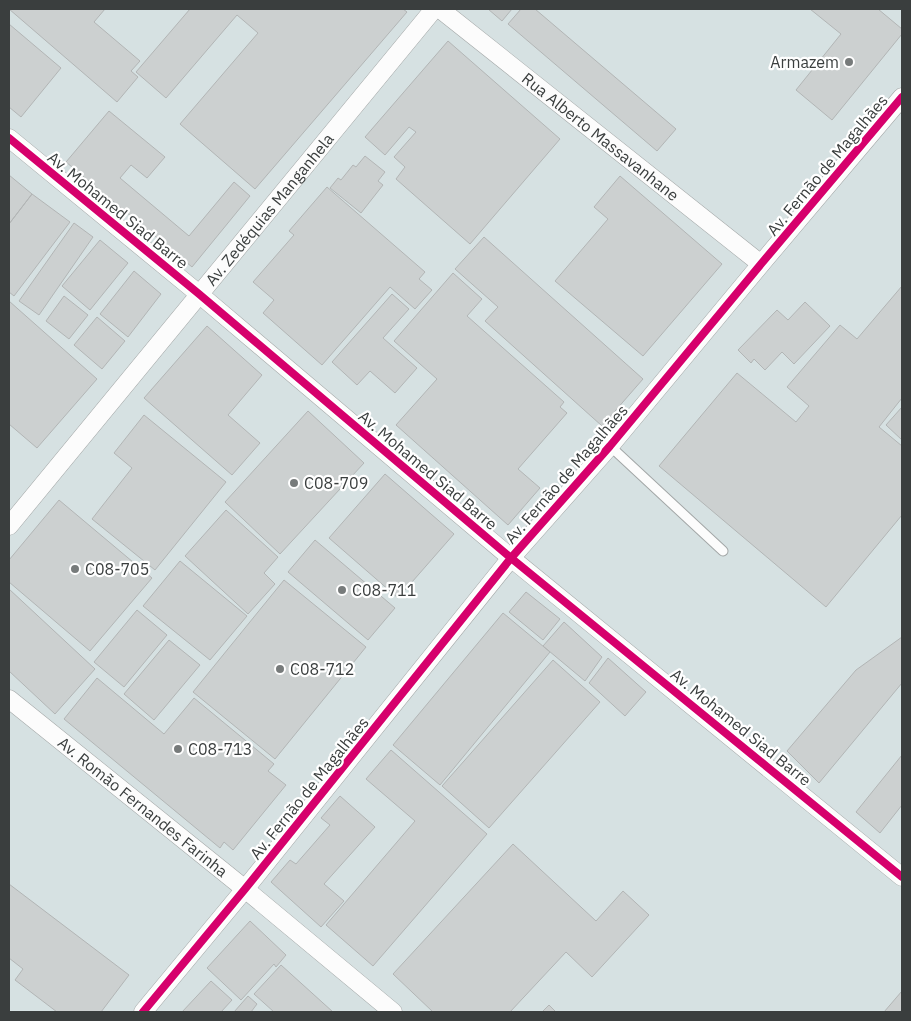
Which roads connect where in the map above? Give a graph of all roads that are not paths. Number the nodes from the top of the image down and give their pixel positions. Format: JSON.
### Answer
{"nodes":[{"id":1,"x":434,"y":9,"type":"edge"},
{"id":2,"x":440,"y":9,"type":"edge"},
{"id":3,"x":902,"y":98,"type":"edge"},
{"id":4,"x":9,"y":138,"type":"edge"},
{"id":5,"x":761,"y":264,"type":"junction"},
{"id":6,"x":199,"y":294,"type":"junction"},
{"id":7,"x":610,"y":446,"type":"junction"},
{"id":8,"x":9,"y":526,"type":"edge"},
{"id":9,"x":723,"y":551,"type":"dead end"},
{"id":10,"x":512,"y":558,"type":"junction"},
{"id":11,"x":9,"y":699,"type":"edge"},
{"id":12,"x":902,"y":877,"type":"edge"},
{"id":13,"x":245,"y":889,"type":"junction"},
{"id":14,"x":142,"y":1012,"type":"edge"},
{"id":15,"x":393,"y":1012,"type":"edge"}],
"edges":[{"from":1,"to":6,"type":"street","name":"Av. Zedéquias Manganhela"},
{"from":2,"to":5,"type":"street","name":"Rua Alberto Massavanhane"},
{"from":3,"to":5,"type":"street","name":"Av. Fernão de Magalhães"},
{"from":4,"to":6,"type":"street","name":"Av. Mohamed Siad Barre"},
{"from":5,"to":7,"type":"street","name":"Av. Fernão de Magalhães"},
{"from":6,"to":8,"type":"street","name":"Av. Zedéquias Manganhela"},
{"from":6,"to":10,"type":"street","name":"Av. Mohamed Siad Barre"},
{"from":7,"to":9,"type":"lane"},
{"from":7,"to":10,"type":"street","name":"Av. Fernão de Magalhães"},
{"from":10,"to":12,"type":"street","name":"Av. Mohamed Siad Barre"},
{"from":10,"to":13,"type":"street","name":"Av. Fernão de Magalhães"},
{"from":11,"to":13,"type":"street","name":"Av. Romão Fernandes Farinha"},
{"from":13,"to":14,"type":"street","name":"Av. Fernão de Magalhães"},
{"from":13,"to":15,"type":"street","name":"Av. Romão Fernandes Farinha"}]}
